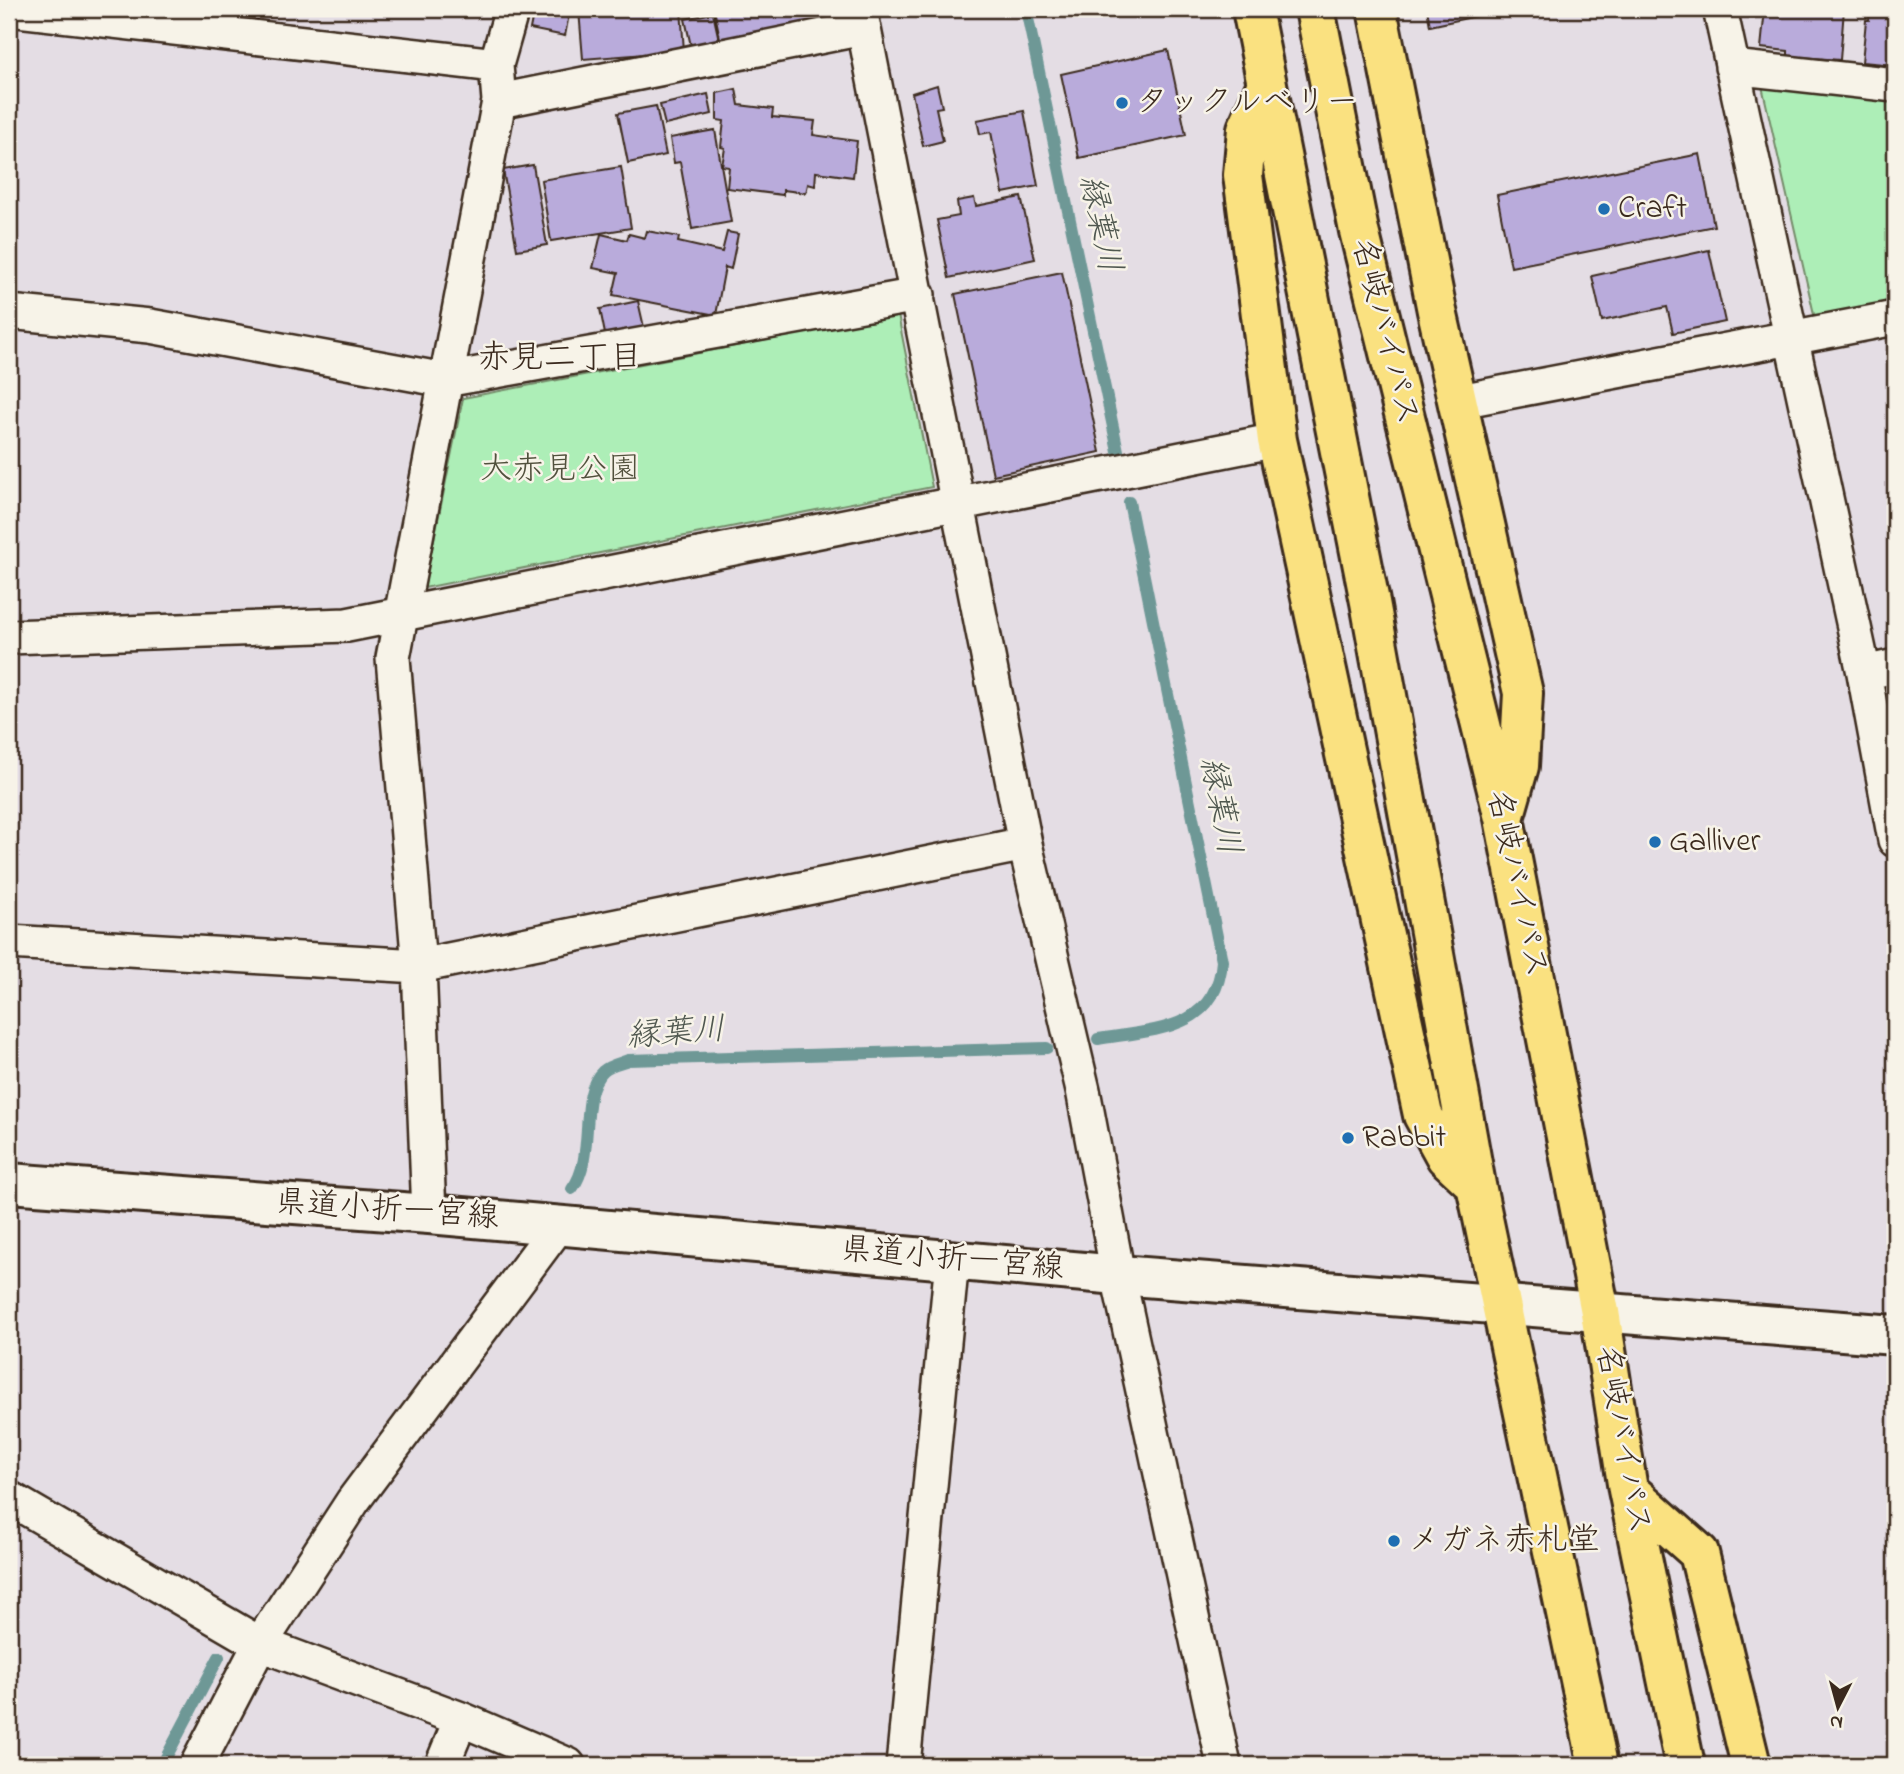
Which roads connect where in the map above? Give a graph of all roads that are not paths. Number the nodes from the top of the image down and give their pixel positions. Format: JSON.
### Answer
{"nodes":[{"id":1,"x":9,"y":9,"type":"edge"},
{"id":2,"x":512,"y":9,"type":"edge"},
{"id":3,"x":1252,"y":9,"type":"edge"},
{"id":4,"x":1315,"y":9,"type":"edge"},
{"id":5,"x":1377,"y":9,"type":"edge"},
{"id":6,"x":1720,"y":9,"type":"edge"},
{"id":7,"x":862,"y":18,"type":"edge"},
{"id":8,"x":496,"y":65,"type":"junction"},
{"id":9,"x":1732,"y":67,"type":"junction"},
{"id":10,"x":1267,"y":84,"type":"junction"},
{"id":11,"x":1895,"y":85,"type":"edge"},
{"id":12,"x":499,"y":101,"type":"junction"},
{"id":13,"x":1359,"y":231,"type":"junction"},
{"id":14,"x":918,"y":295,"type":"junction"},
{"id":15,"x":1437,"y":311,"type":"junction"},
{"id":16,"x":9,"y":312,"type":"edge"},
{"id":17,"x":1895,"y":318,"type":"edge"},
{"id":18,"x":1790,"y":339,"type":"junction"},
{"id":19,"x":445,"y":380,"type":"junction"},
{"id":20,"x":1460,"y":401,"type":"junction"},
{"id":21,"x":1277,"y":440,"type":"junction"},
{"id":22,"x":959,"y":503,"type":"junction"},
{"id":23,"x":1299,"y":533,"type":"junction"},
{"id":24,"x":1370,"y":602,"type":"junction"},
{"id":25,"x":401,"y":614,"type":"junction"},
{"id":26,"x":9,"y":636,"type":"edge"},
{"id":27,"x":1880,"y":670,"type":"edge"},
{"id":28,"x":1504,"y":818,"type":"junction"},
{"id":29,"x":1895,"y":840,"type":"edge"},
{"id":30,"x":1025,"y":844,"type":"junction"},
{"id":31,"x":9,"y":942,"type":"edge"},
{"id":32,"x":419,"y":966,"type":"junction"},
{"id":33,"x":9,"y":1183,"type":"edge"},
{"id":34,"x":1476,"y":1185,"type":"junction"},
{"id":35,"x":429,"y":1214,"type":"junction"},
{"id":36,"x":559,"y":1225,"type":"junction"},
{"id":37,"x":953,"y":1260,"type":"junction"},
{"id":38,"x":1118,"y":1275,"type":"junction"},
{"id":39,"x":1501,"y":1304,"type":"junction"},
{"id":40,"x":1601,"y":1312,"type":"junction"},
{"id":41,"x":1895,"y":1335,"type":"edge"},
{"id":42,"x":1628,"y":1490,"type":"junction"},
{"id":43,"x":9,"y":1498,"type":"edge"},
{"id":44,"x":260,"y":1644,"type":"junction"},
{"id":45,"x":1582,"y":1690,"type":"junction"},
{"id":46,"x":461,"y":1720,"type":"junction"},
{"id":47,"x":197,"y":1765,"type":"edge"},
{"id":48,"x":442,"y":1765,"type":"edge"},
{"id":49,"x":568,"y":1765,"type":"edge"},
{"id":50,"x":903,"y":1765,"type":"edge"},
{"id":51,"x":1224,"y":1765,"type":"edge"},
{"id":52,"x":1579,"y":1765,"type":"edge"},
{"id":53,"x":1598,"y":1765,"type":"edge"},
{"id":54,"x":1685,"y":1765,"type":"edge"},
{"id":55,"x":1751,"y":1765,"type":"edge"}],
"edges":[{"from":1,"to":8,"type":"street"},
{"from":2,"to":8,"type":"street"},
{"from":3,"to":10,"type":"highway","name":"名岐バイパス"},
{"from":4,"to":13,"type":"highway","name":"名岐バイパス"},
{"from":5,"to":15,"type":"highway"},
{"from":6,"to":9,"type":"street"},
{"from":7,"to":12,"type":"street"},
{"from":7,"to":14,"type":"street"},
{"from":8,"to":12,"type":"street"},
{"from":9,"to":11,"type":"street"},
{"from":9,"to":18,"type":"street"},
{"from":10,"to":21,"type":"highway"},
{"from":10,"to":24,"type":"highway","name":"名岐バイパス"},
{"from":12,"to":19,"type":"street"},
{"from":13,"to":15,"type":"highway"},
{"from":13,"to":28,"type":"highway","name":"名岐バイパス"},
{"from":14,"to":19,"type":"street"},
{"from":14,"to":22,"type":"street"},
{"from":15,"to":20,"type":"highway"},
{"from":16,"to":19,"type":"street"},
{"from":17,"to":18,"type":"street"},
{"from":18,"to":20,"type":"street"},
{"from":18,"to":27,"type":"street"},
{"from":19,"to":25,"type":"street"},
{"from":20,"to":28,"type":"highway"},
{"from":21,"to":22,"type":"street"},
{"from":21,"to":23,"type":"highway"},
{"from":22,"to":25,"type":"street"},
{"from":22,"to":30,"type":"street"},
{"from":23,"to":24,"type":"highway"},
{"from":23,"to":34,"type":"highway"},
{"from":24,"to":34,"type":"highway","name":"名岐バイパス"},
{"from":25,"to":26,"type":"street"},
{"from":25,"to":32,"type":"street"},
{"from":27,"to":29,"type":"street"},
{"from":28,"to":40,"type":"highway","name":"名岐バイパス"},
{"from":30,"to":32,"type":"street"},
{"from":30,"to":38,"type":"street"},
{"from":31,"to":32,"type":"street"},
{"from":32,"to":35,"type":"street"},
{"from":33,"to":35,"type":"main road","name":"県道小折一宮線"},
{"from":34,"to":39,"type":"highway","name":"名岐バイパス"},
{"from":35,"to":36,"type":"main road","name":"県道小折一宮線"},
{"from":36,"to":37,"type":"main road","name":"県道小折一宮線"},
{"from":36,"to":44,"type":"street"},
{"from":37,"to":38,"type":"main road","name":"県道小折一宮線"},
{"from":37,"to":50,"type":"street"},
{"from":38,"to":39,"type":"main road","name":"県道小折一宮線"},
{"from":38,"to":51,"type":"street"},
{"from":39,"to":40,"type":"main road","name":"県道小折一宮線"},
{"from":39,"to":45,"type":"highway","name":"名岐バイパス"},
{"from":40,"to":41,"type":"main road","name":"県道小折一宮線"},
{"from":40,"to":42,"type":"highway","name":"名岐バイパス"},
{"from":42,"to":54,"type":"highway","name":"名岐バイパス"},
{"from":42,"to":55,"type":"highway"},
{"from":43,"to":44,"type":"street"},
{"from":44,"to":46,"type":"street"},
{"from":44,"to":47,"type":"street"},
{"from":45,"to":52,"type":"highway"},
{"from":45,"to":53,"type":"highway","name":"名岐バイパス"},
{"from":46,"to":48,"type":"street"},
{"from":46,"to":49,"type":"street"}]}
